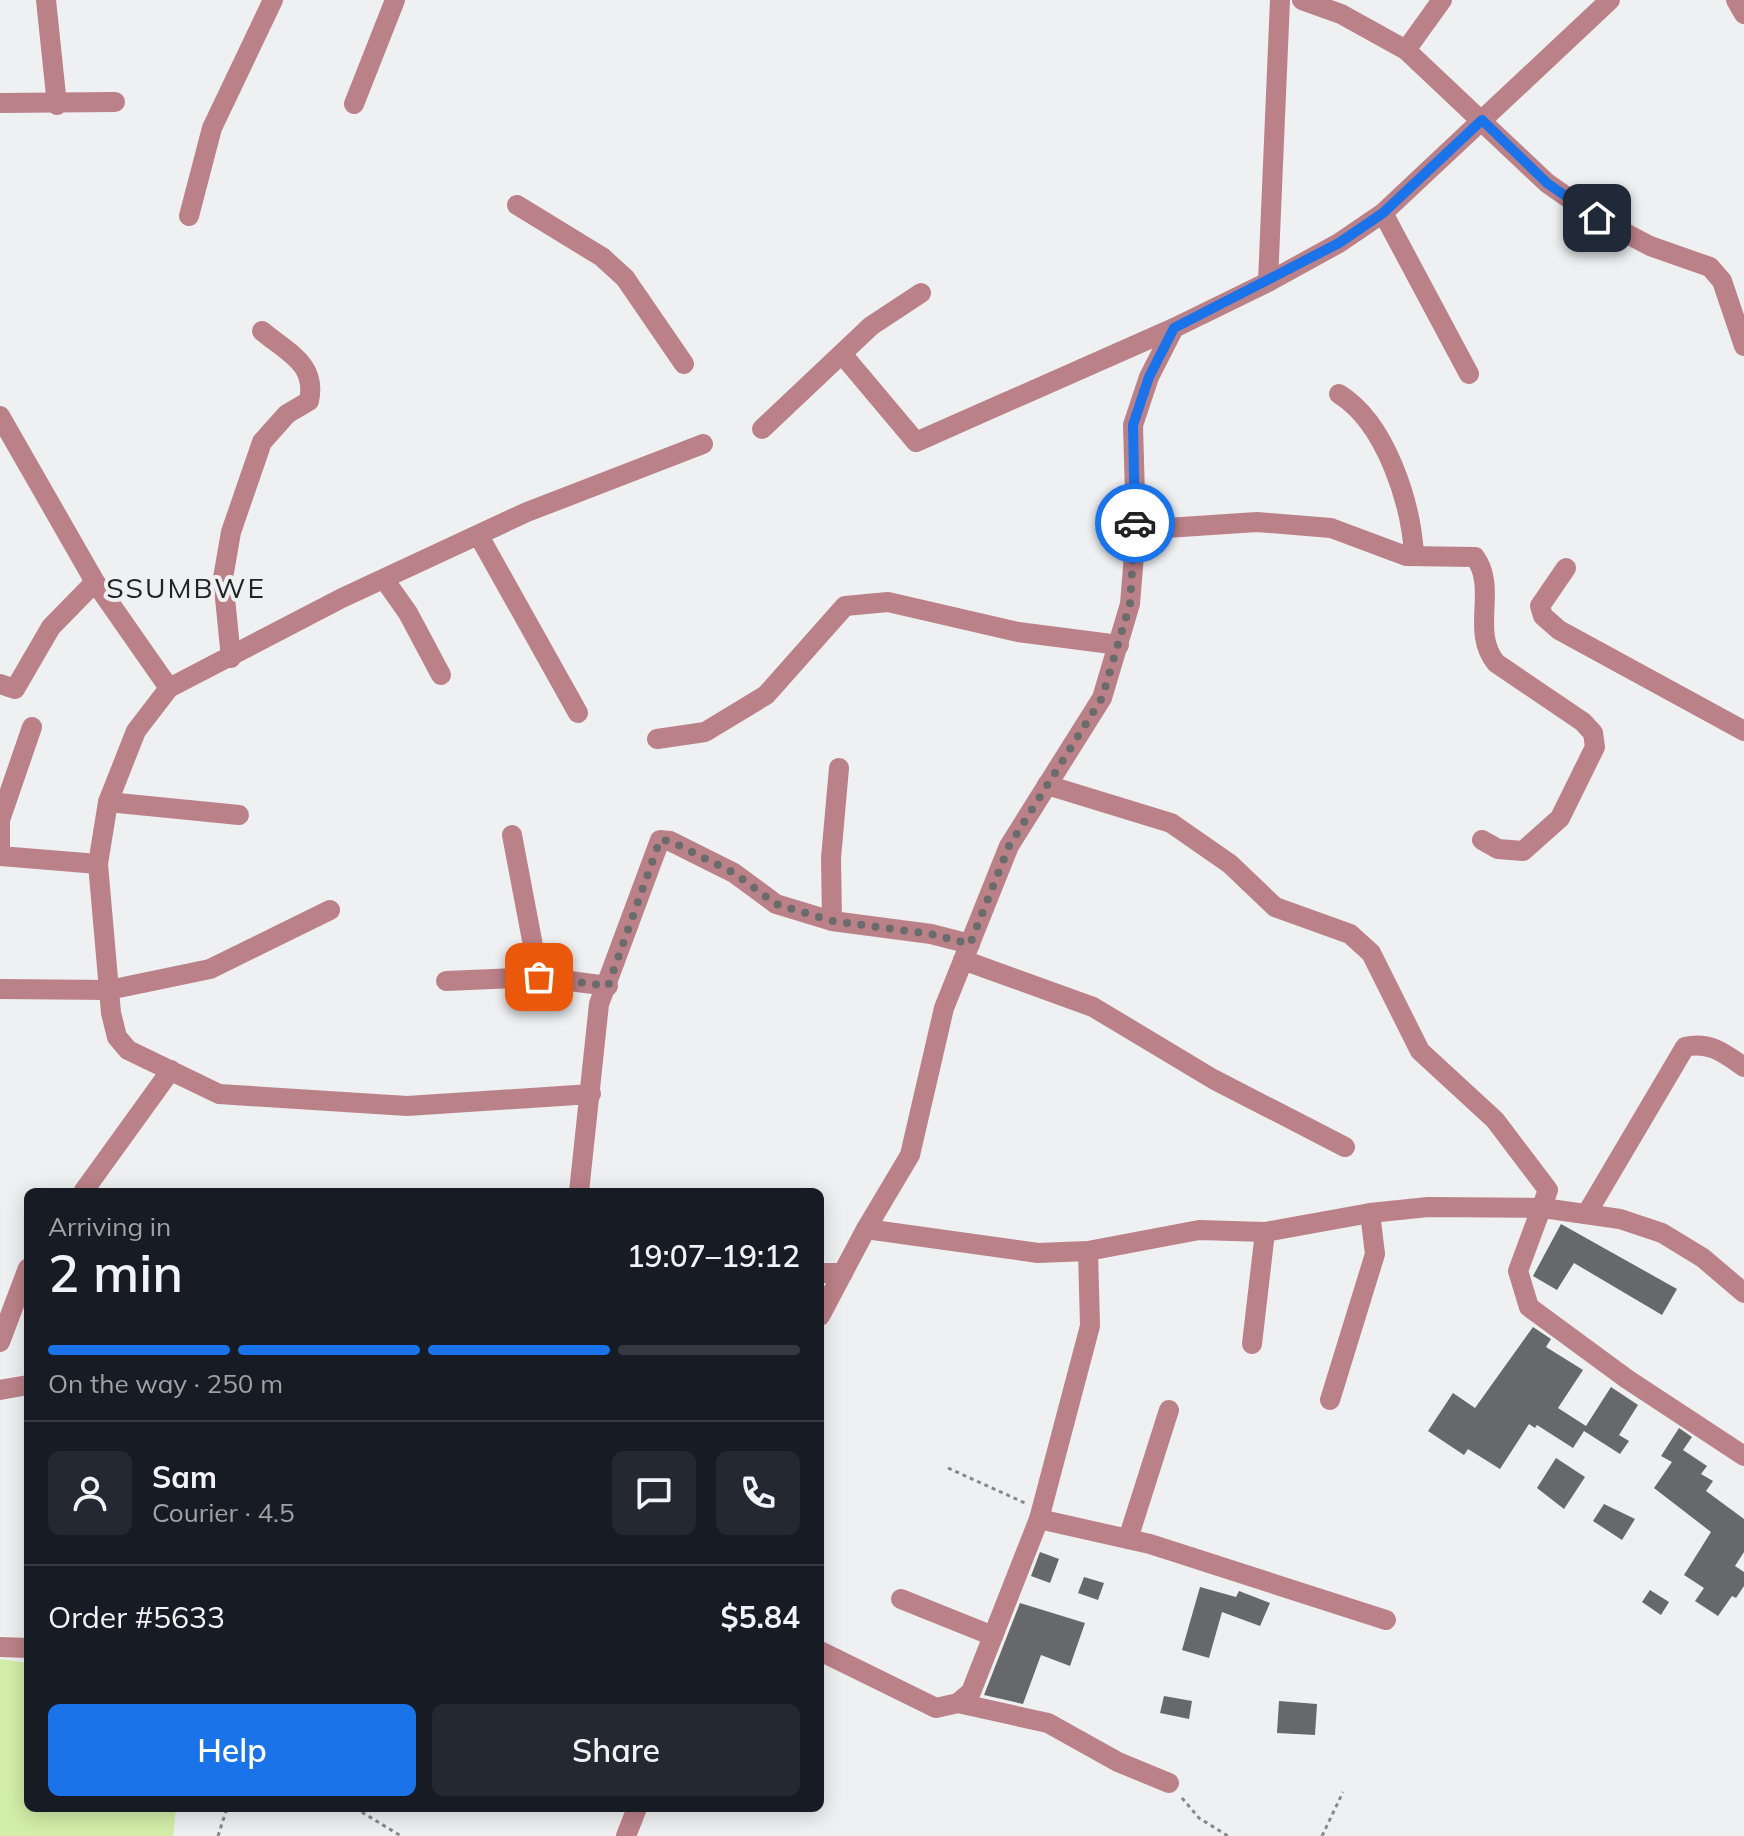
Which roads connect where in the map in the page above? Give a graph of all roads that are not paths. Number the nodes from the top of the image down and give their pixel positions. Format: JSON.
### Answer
{"nodes":[{"id":1,"x":46,"y":0,"type":"edge"},
{"id":2,"x":273,"y":0,"type":"edge"},
{"id":3,"x":395,"y":0,"type":"edge"},
{"id":4,"x":1280,"y":0,"type":"edge"},
{"id":5,"x":1302,"y":0,"type":"edge"},
{"id":6,"x":1442,"y":0,"type":"edge"},
{"id":7,"x":1610,"y":0,"type":"edge"},
{"id":8,"x":1736,"y":0,"type":"edge"},
{"id":9,"x":1744,"y":14,"type":"edge"},
{"id":10,"x":1406,"y":50,"type":"junction"},
{"id":11,"x":115,"y":102,"type":"dead end"},
{"id":12,"x":0,"y":103,"type":"edge"},
{"id":13,"x":354,"y":104,"type":"dead end"},
{"id":14,"x":57,"y":105,"type":"junction"},
{"id":15,"x":1482,"y":120,"type":"junction"},
{"id":16,"x":517,"y":205,"type":"dead end"},
{"id":17,"x":1383,"y":213,"type":"junction"},
{"id":18,"x":189,"y":216,"type":"dead end"},
{"id":19,"x":1268,"y":282,"type":"junction"},
{"id":20,"x":921,"y":293,"type":"dead end"},
{"id":21,"x":1174,"y":328,"type":"junction"},
{"id":22,"x":262,"y":331,"type":"dead end"},
{"id":23,"x":1744,"y":346,"type":"edge"},
{"id":24,"x":842,"y":354,"type":"junction"},
{"id":25,"x":684,"y":364,"type":"dead end"},
{"id":26,"x":1469,"y":374,"type":"dead end"},
{"id":27,"x":1339,"y":394,"type":"dead end"},
{"id":28,"x":0,"y":416,"type":"edge"},
{"id":29,"x":762,"y":429,"type":"dead end"},
{"id":30,"x":703,"y":444,"type":"dead end"},
{"id":31,"x":1136,"y":530,"type":"junction"},
{"id":32,"x":479,"y":536,"type":"junction"},
{"id":33,"x":1414,"y":555,"type":"junction"},
{"id":34,"x":1566,"y":568,"type":"dead end"},
{"id":35,"x":384,"y":579,"type":"junction"},
{"id":36,"x":95,"y":582,"type":"junction"},
{"id":37,"x":1119,"y":645,"type":"junction"},
{"id":38,"x":231,"y":658,"type":"junction"},
{"id":39,"x":441,"y":675,"type":"dead end"},
{"id":40,"x":0,"y":684,"type":"edge"},
{"id":41,"x":169,"y":688,"type":"junction"},
{"id":42,"x":578,"y":713,"type":"dead end"},
{"id":43,"x":32,"y":727,"type":"dead end"},
{"id":44,"x":1744,"y":731,"type":"edge"},
{"id":45,"x":657,"y":739,"type":"dead end"},
{"id":46,"x":839,"y":768,"type":"dead end"},
{"id":47,"x":1047,"y":785,"type":"junction"},
{"id":48,"x":108,"y":802,"type":"junction"},
{"id":49,"x":239,"y":815,"type":"dead end"},
{"id":50,"x":0,"y":821,"type":"edge"},
{"id":51,"x":512,"y":835,"type":"dead end"},
{"id":52,"x":1482,"y":840,"type":"dead end"},
{"id":53,"x":98,"y":864,"type":"junction"},
{"id":54,"x":330,"y":910,"type":"dead end"},
{"id":55,"x":832,"y":921,"type":"junction"},
{"id":56,"x":966,"y":952,"type":"junction"},
{"id":57,"x":539,"y":977,"type":"junction"},
{"id":58,"x":446,"y":981,"type":"dead end"},
{"id":59,"x":608,"y":986,"type":"junction"},
{"id":60,"x":0,"y":989,"type":"edge"},
{"id":61,"x":109,"y":990,"type":"junction"},
{"id":62,"x":1744,"y":1067,"type":"edge"},
{"id":63,"x":171,"y":1070,"type":"junction"},
{"id":64,"x":591,"y":1094,"type":"junction"},
{"id":65,"x":1345,"y":1147,"type":"dead end"},
{"id":66,"x":86,"y":1188,"type":"edge"},
{"id":67,"x":579,"y":1188,"type":"edge"},
{"id":68,"x":1543,"y":1208,"type":"junction"},
{"id":69,"x":1370,"y":1213,"type":"junction"},
{"id":70,"x":1587,"y":1213,"type":"junction"},
{"id":71,"x":866,"y":1229,"type":"junction"},
{"id":72,"x":1265,"y":1232,"type":"junction"},
{"id":73,"x":1088,"y":1251,"type":"junction"},
{"id":74,"x":824,"y":1273,"type":"edge"},
{"id":75,"x":843,"y":1273,"type":"junction"},
{"id":76,"x":24,"y":1279,"type":"edge"},
{"id":77,"x":1744,"y":1293,"type":"edge"},
{"id":78,"x":824,"y":1309,"type":"edge"},
{"id":79,"x":0,"y":1342,"type":"edge"},
{"id":80,"x":1252,"y":1344,"type":"dead end"},
{"id":81,"x":24,"y":1386,"type":"edge"},
{"id":82,"x":0,"y":1390,"type":"edge"},
{"id":83,"x":1330,"y":1400,"type":"dead end"},
{"id":84,"x":1169,"y":1410,"type":"dead end"},
{"id":85,"x":1744,"y":1456,"type":"edge"},
{"id":86,"x":1041,"y":1514,"type":"junction"},
{"id":87,"x":1128,"y":1539,"type":"junction"},
{"id":88,"x":901,"y":1599,"type":"dead end"},
{"id":89,"x":1386,"y":1620,"type":"dead end"},
{"id":90,"x":993,"y":1636,"type":"junction"},
{"id":91,"x":0,"y":1647,"type":"edge"},
{"id":92,"x":24,"y":1648,"type":"edge"},
{"id":93,"x":824,"y":1653,"type":"edge"},
{"id":94,"x":958,"y":1703,"type":"junction"},
{"id":95,"x":1169,"y":1783,"type":"road end"},
{"id":96,"x":635,"y":1812,"type":"edge"},
{"id":97,"x":626,"y":1836,"type":"edge"}],
"edges":[{"from":1,"to":14,"type":"street"},
{"from":2,"to":18,"type":"street"},
{"from":3,"to":13,"type":"street"},
{"from":4,"to":19,"type":"street"},
{"from":5,"to":10,"type":"street"},
{"from":6,"to":10,"type":"street"},
{"from":7,"to":15,"type":"street"},
{"from":8,"to":9,"type":"street"},
{"from":10,"to":15,"type":"street"},
{"from":11,"to":14,"type":"street"},
{"from":12,"to":14,"type":"street"},
{"from":15,"to":17,"type":"street"},
{"from":15,"to":23,"type":"street"},
{"from":16,"to":25,"type":"street"},
{"from":17,"to":19,"type":"street"},
{"from":17,"to":26,"type":"street"},
{"from":19,"to":21,"type":"street"},
{"from":20,"to":24,"type":"street"},
{"from":21,"to":24,"type":"street"},
{"from":21,"to":31,"type":"street"},
{"from":22,"to":38,"type":"street"},
{"from":24,"to":29,"type":"street"},
{"from":27,"to":33,"type":"street"},
{"from":28,"to":36,"type":"street"},
{"from":30,"to":32,"type":"street"},
{"from":31,"to":33,"type":"street"},
{"from":31,"to":37,"type":"street"},
{"from":32,"to":35,"type":"street"},
{"from":32,"to":42,"type":"street"},
{"from":33,"to":52,"type":"street"},
{"from":34,"to":44,"type":"street"},
{"from":35,"to":38,"type":"street"},
{"from":35,"to":39,"type":"street"},
{"from":36,"to":40,"type":"street"},
{"from":36,"to":41,"type":"street"},
{"from":37,"to":45,"type":"street"},
{"from":37,"to":47,"type":"street"},
{"from":38,"to":41,"type":"street"},
{"from":41,"to":48,"type":"street"},
{"from":43,"to":50,"type":"street"},
{"from":46,"to":55,"type":"street"},
{"from":47,"to":56,"type":"street"},
{"from":47,"to":68,"type":"street"},
{"from":48,"to":49,"type":"street"},
{"from":48,"to":53,"type":"street"},
{"from":50,"to":53,"type":"street"},
{"from":51,"to":57,"type":"street"},
{"from":53,"to":61,"type":"street"},
{"from":54,"to":61,"type":"street"},
{"from":55,"to":56,"type":"street"},
{"from":55,"to":59,"type":"street"},
{"from":56,"to":65,"type":"street"},
{"from":56,"to":71,"type":"street"},
{"from":57,"to":58,"type":"street"},
{"from":57,"to":59,"type":"street"},
{"from":59,"to":64,"type":"street"},
{"from":60,"to":61,"type":"street"},
{"from":61,"to":63,"type":"street"},
{"from":62,"to":70,"type":"street"},
{"from":63,"to":64,"type":"street"},
{"from":63,"to":66,"type":"street"},
{"from":64,"to":67,"type":"street"},
{"from":68,"to":69,"type":"street"},
{"from":68,"to":70,"type":"street"},
{"from":68,"to":85,"type":"street"},
{"from":69,"to":72,"type":"street"},
{"from":69,"to":83,"type":"street"},
{"from":70,"to":77,"type":"street"},
{"from":71,"to":73,"type":"street"},
{"from":71,"to":75,"type":"street"},
{"from":72,"to":73,"type":"street"},
{"from":72,"to":80,"type":"street"},
{"from":73,"to":86,"type":"street"},
{"from":74,"to":75,"type":"street"},
{"from":75,"to":78,"type":"street"},
{"from":76,"to":79,"type":"street"},
{"from":81,"to":82,"type":"street"},
{"from":84,"to":87,"type":"street"},
{"from":86,"to":87,"type":"street"},
{"from":86,"to":90,"type":"street"},
{"from":87,"to":89,"type":"street"},
{"from":88,"to":90,"type":"street"},
{"from":90,"to":94,"type":"street"},
{"from":91,"to":92,"type":"street"},
{"from":93,"to":94,"type":"street"},
{"from":94,"to":95,"type":"street"},
{"from":96,"to":97,"type":"street"}]}
